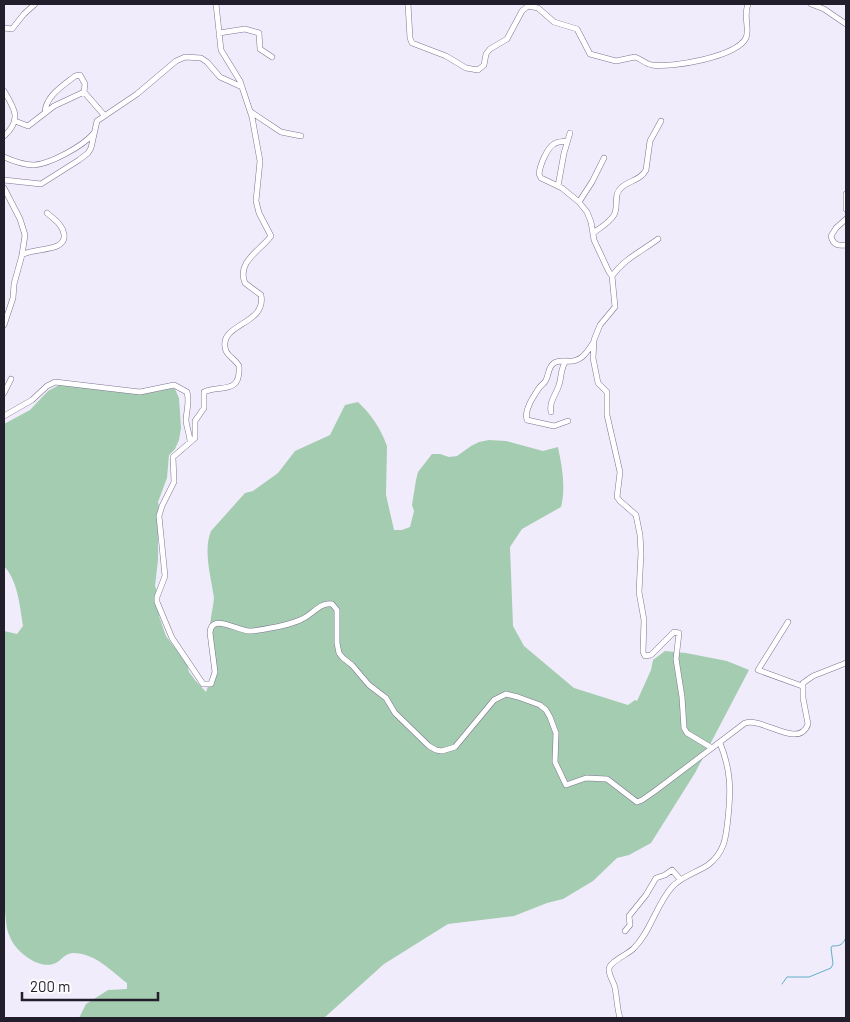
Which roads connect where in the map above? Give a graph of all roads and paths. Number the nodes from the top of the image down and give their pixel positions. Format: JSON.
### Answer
{"nodes":[{"id":1,"x":35,"y":4,"type":"edge"},
{"id":2,"x":216,"y":4,"type":"edge"},
{"id":3,"x":408,"y":4,"type":"edge"},
{"id":4,"x":748,"y":4,"type":"edge"},
{"id":5,"x":811,"y":4,"type":"edge"},
{"id":6,"x":527,"y":5,"type":"edge"},
{"id":7,"x":824,"y":6,"type":"edge"},
{"id":8,"x":846,"y":24,"type":"edge"},
{"id":9,"x":4,"y":28,"type":"edge"},
{"id":10,"x":219,"y":33,"type":"junction"},
{"id":11,"x":272,"y":58,"type":"dead end"},
{"id":12,"x":243,"y":88,"type":"junction"},
{"id":13,"x":4,"y":92,"type":"edge"},
{"id":14,"x":84,"y":92,"type":"junction"},
{"id":15,"x":250,"y":112,"type":"junction"},
{"id":16,"x":45,"y":113,"type":"junction"},
{"id":17,"x":104,"y":115,"type":"junction"},
{"id":18,"x":15,"y":121,"type":"junction"},
{"id":19,"x":661,"y":121,"type":"dead end"},
{"id":20,"x":570,"y":133,"type":"dead end"},
{"id":21,"x":94,"y":134,"type":"junction"},
{"id":22,"x":4,"y":136,"type":"edge"},
{"id":23,"x":301,"y":136,"type":"dead end"},
{"id":24,"x":567,"y":141,"type":"junction"},
{"id":25,"x":4,"y":157,"type":"edge"},
{"id":26,"x":604,"y":158,"type":"dead end"},
{"id":27,"x":4,"y":180,"type":"edge"},
{"id":28,"x":558,"y":186,"type":"junction"},
{"id":29,"x":4,"y":188,"type":"edge"},
{"id":30,"x":846,"y":194,"type":"edge"},
{"id":31,"x":578,"y":202,"type":"junction"},
{"id":32,"x":846,"y":210,"type":"edge"},
{"id":33,"x":47,"y":214,"type":"dead end"},
{"id":34,"x":846,"y":219,"type":"edge"},
{"id":35,"x":593,"y":233,"type":"junction"},
{"id":36,"x":658,"y":239,"type":"dead end"},
{"id":37,"x":846,"y":245,"type":"edge"},
{"id":38,"x":22,"y":255,"type":"junction"},
{"id":39,"x":612,"y":276,"type":"junction"},
{"id":40,"x":4,"y":325,"type":"edge"},
{"id":41,"x":594,"y":340,"type":"junction"},
{"id":42,"x":566,"y":361,"type":"junction"},
{"id":43,"x":11,"y":379,"type":"dead end"},
{"id":44,"x":4,"y":393,"type":"edge"},
{"id":45,"x":550,"y":412,"type":"dead end"},
{"id":46,"x":4,"y":416,"type":"edge"},
{"id":47,"x":568,"y":421,"type":"dead end"},
{"id":48,"x":190,"y":442,"type":"junction"},
{"id":49,"x":788,"y":622,"type":"dead end"},
{"id":50,"x":846,"y":663,"type":"edge"},
{"id":51,"x":802,"y":686,"type":"junction"},
{"id":52,"x":720,"y":743,"type":"junction"},
{"id":53,"x":712,"y":748,"type":"junction"},
{"id":54,"x":680,"y":879,"type":"junction"},
{"id":55,"x":625,"y":931,"type":"dead end"},
{"id":56,"x":620,"y":1018,"type":"edge"}],
"edges":[{"from":1,"to":9,"type":"street"},
{"from":2,"to":10,"type":"street"},
{"from":3,"to":6,"type":"street"},
{"from":4,"to":6,"type":"street"},
{"from":5,"to":7,"type":"street"},
{"from":7,"to":8,"type":"street"},
{"from":10,"to":11,"type":"street"},
{"from":10,"to":12,"type":"street"},
{"from":12,"to":15,"type":"street"},
{"from":12,"to":17,"type":"street"},
{"from":13,"to":18,"type":"street"},
{"from":14,"to":16,"type":"street"},
{"from":14,"to":16,"type":"street"},
{"from":14,"to":17,"type":"street"},
{"from":15,"to":23,"type":"street"},
{"from":15,"to":48,"type":"street"},
{"from":16,"to":18,"type":"street"},
{"from":17,"to":21,"type":"street"},
{"from":18,"to":22,"type":"street"},
{"from":19,"to":35,"type":"street"},
{"from":20,"to":24,"type":"street"},
{"from":21,"to":25,"type":"street"},
{"from":21,"to":27,"type":"street"},
{"from":24,"to":28,"type":"street"},
{"from":24,"to":28,"type":"street"},
{"from":26,"to":31,"type":"street"},
{"from":28,"to":31,"type":"street"},
{"from":29,"to":38,"type":"street"},
{"from":30,"to":32,"type":"street"},
{"from":31,"to":35,"type":"street"},
{"from":33,"to":38,"type":"street"},
{"from":34,"to":37,"type":"street"},
{"from":35,"to":39,"type":"street"},
{"from":36,"to":39,"type":"street"},
{"from":38,"to":40,"type":"street"},
{"from":39,"to":41,"type":"street"},
{"from":41,"to":42,"type":"street"},
{"from":41,"to":53,"type":"street"},
{"from":42,"to":45,"type":"street"},
{"from":42,"to":47,"type":"street"},
{"from":43,"to":44,"type":"street"},
{"from":46,"to":48,"type":"street"},
{"from":48,"to":53,"type":"street"},
{"from":49,"to":51,"type":"street"},
{"from":50,"to":51,"type":"street"},
{"from":51,"to":52,"type":"street"},
{"from":52,"to":53,"type":"street"},
{"from":52,"to":54,"type":"street"},
{"from":54,"to":55,"type":"street"},
{"from":54,"to":56,"type":"street"}]}
